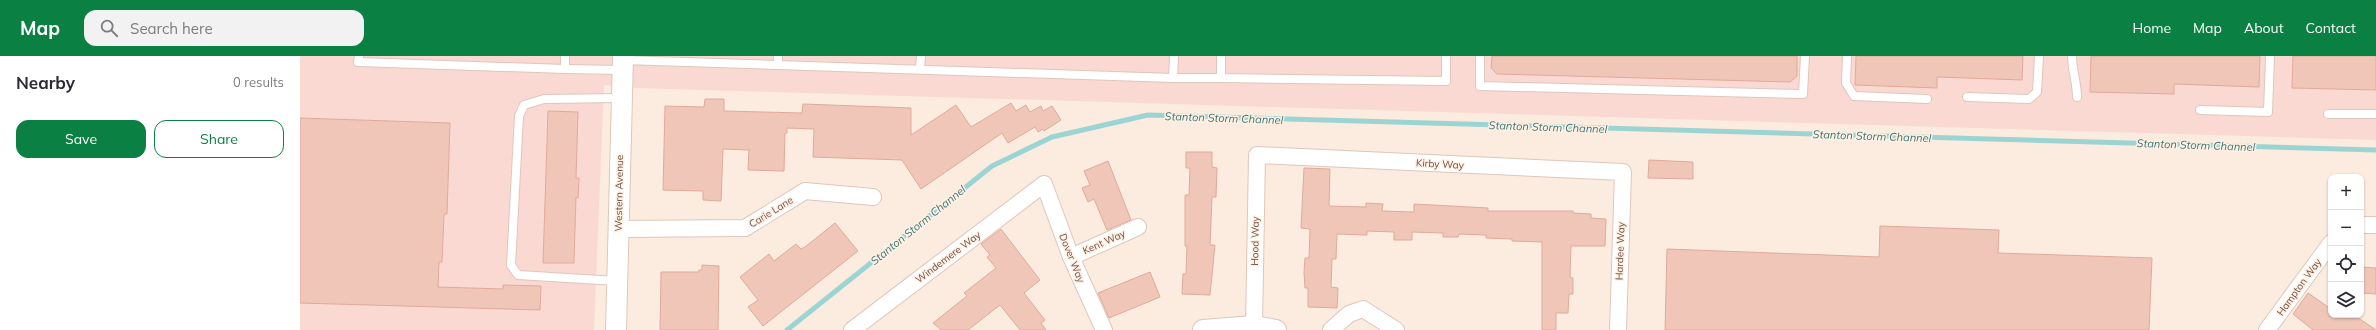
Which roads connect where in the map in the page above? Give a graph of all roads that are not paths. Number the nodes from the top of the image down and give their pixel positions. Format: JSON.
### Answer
{"nodes":[{"id":1,"x":359,"y":56,"type":"edge"},
{"id":2,"x":565,"y":56,"type":"edge"},
{"id":3,"x":778,"y":56,"type":"edge"},
{"id":4,"x":921,"y":56,"type":"edge"},
{"id":5,"x":1174,"y":56,"type":"edge"},
{"id":6,"x":1221,"y":56,"type":"edge"},
{"id":7,"x":1446,"y":56,"type":"edge"},
{"id":8,"x":1480,"y":56,"type":"edge"},
{"id":9,"x":1805,"y":56,"type":"edge"},
{"id":10,"x":1847,"y":56,"type":"edge"},
{"id":11,"x":2039,"y":56,"type":"edge"},
{"id":12,"x":2072,"y":56,"type":"edge"},
{"id":13,"x":2270,"y":56,"type":"edge"},
{"id":14,"x":622,"y":62,"type":"edge"},
{"id":15,"x":778,"y":65,"type":"junction"},
{"id":16,"x":565,"y":69,"type":"junction"},
{"id":17,"x":920,"y":69,"type":"junction"},
{"id":18,"x":1173,"y":78,"type":"junction"},
{"id":19,"x":1221,"y":78,"type":"junction"},
{"id":20,"x":1967,"y":97,"type":"dead end"},
{"id":21,"x":2077,"y":97,"type":"dead end"},
{"id":22,"x":621,"y":98,"type":"junction"},
{"id":23,"x":1927,"y":99,"type":"dead end"},
{"id":24,"x":2200,"y":110,"type":"dead end"},
{"id":25,"x":2328,"y":114,"type":"dead end"},
{"id":26,"x":2376,"y":114,"type":"edge"},
{"id":27,"x":1257,"y":155,"type":"joint"},
{"id":28,"x":1623,"y":172,"type":"joint"},
{"id":29,"x":1044,"y":184,"type":"joint"},
{"id":30,"x":873,"y":197,"type":"dead end"},
{"id":31,"x":2364,"y":225,"type":"edge"},
{"id":32,"x":2376,"y":225,"type":"edge"},
{"id":33,"x":1138,"y":227,"type":"dead end"},
{"id":34,"x":618,"y":229,"type":"junction"},
{"id":35,"x":2329,"y":246,"type":"edge"},
{"id":36,"x":1070,"y":257,"type":"junction"},
{"id":37,"x":617,"y":281,"type":"junction"},
{"id":38,"x":1254,"y":326,"type":"junction"},
{"id":39,"x":616,"y":330,"type":"edge"},
{"id":40,"x":852,"y":330,"type":"edge"},
{"id":41,"x":1104,"y":330,"type":"edge"},
{"id":42,"x":1202,"y":330,"type":"edge"},
{"id":43,"x":1276,"y":330,"type":"edge"},
{"id":44,"x":1331,"y":330,"type":"edge"},
{"id":45,"x":1396,"y":330,"type":"edge"},
{"id":46,"x":1618,"y":330,"type":"edge"},
{"id":47,"x":2267,"y":330,"type":"edge"}],
"edges":[{"from":1,"to":16,"type":"lane"},
{"from":2,"to":16,"type":"lane"},
{"from":3,"to":15,"type":"lane"},
{"from":4,"to":17,"type":"lane"},
{"from":5,"to":18,"type":"lane"},
{"from":6,"to":19,"type":"lane"},
{"from":7,"to":19,"type":"lane"},
{"from":8,"to":9,"type":"lane"},
{"from":10,"to":23,"type":"lane"},
{"from":11,"to":20,"type":"lane"},
{"from":12,"to":21,"type":"lane"},
{"from":13,"to":24,"type":"lane"},
{"from":14,"to":15,"type":"lane"},
{"from":14,"to":16,"type":"lane"},
{"from":14,"to":22,"type":"street","name":"Western Avenue"},
{"from":15,"to":17,"type":"lane"},
{"from":17,"to":18,"type":"lane"},
{"from":18,"to":19,"type":"lane"},
{"from":22,"to":34,"type":"street","name":"Western Avenue"},
{"from":22,"to":37,"type":"lane"},
{"from":25,"to":26,"type":"lane"},
{"from":27,"to":28,"type":"street","name":"Kirby Way"},
{"from":27,"to":38,"type":"street","name":"Hood Way"},
{"from":28,"to":46,"type":"street","name":"Hardee Way"},
{"from":29,"to":36,"type":"street","name":"Dover Way"},
{"from":29,"to":40,"type":"street","name":"Windemere Way"},
{"from":30,"to":34,"type":"street","name":"Carie Lane"},
{"from":31,"to":32,"type":"street"},
{"from":33,"to":36,"type":"street","name":"Kent Way"},
{"from":34,"to":37,"type":"street","name":"Western Avenue"},
{"from":35,"to":47,"type":"street","name":"Hampton Way"},
{"from":36,"to":41,"type":"street","name":"Dover Way"},
{"from":37,"to":39,"type":"street","name":"Western Avenue"},
{"from":38,"to":42,"type":"street"},
{"from":38,"to":43,"type":"street"},
{"from":44,"to":45,"type":"street"}]}
